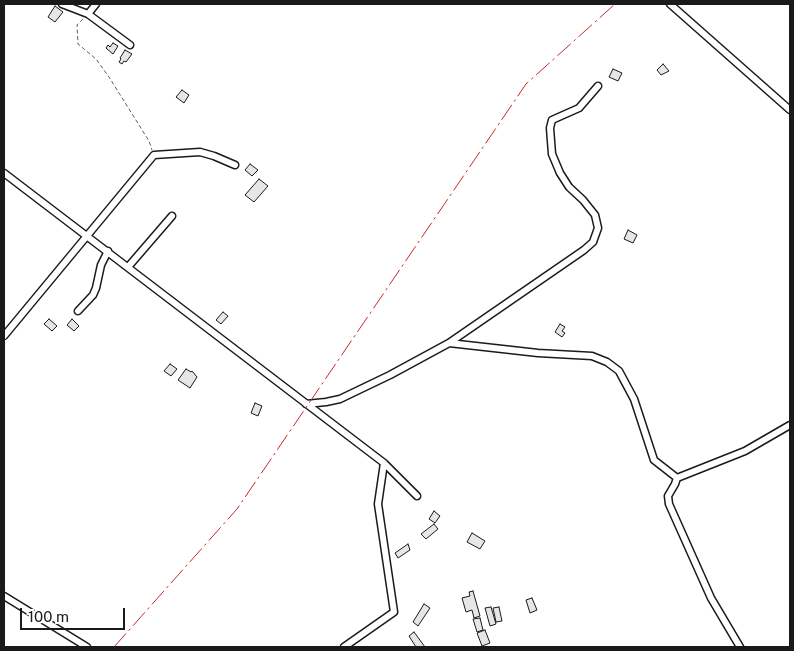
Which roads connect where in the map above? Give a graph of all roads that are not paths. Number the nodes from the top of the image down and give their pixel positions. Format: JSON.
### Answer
{"nodes":[{"id":1,"x":62,"y":4,"type":"edge"},
{"id":2,"x":96,"y":4,"type":"edge"},
{"id":3,"x":670,"y":4,"type":"edge"},
{"id":4,"x":88,"y":14,"type":"junction"},
{"id":5,"x":130,"y":45,"type":"dead end"},
{"id":6,"x":598,"y":86,"type":"dead end"},
{"id":7,"x":790,"y":110,"type":"edge"},
{"id":8,"x":234,"y":165,"type":"dead end"},
{"id":9,"x":4,"y":173,"type":"edge"},
{"id":10,"x":172,"y":216,"type":"dead end"},
{"id":11,"x":86,"y":235,"type":"junction"},
{"id":12,"x":108,"y":251,"type":"junction"},
{"id":13,"x":128,"y":267,"type":"junction"},
{"id":14,"x":78,"y":311,"type":"dead end"},
{"id":15,"x":4,"y":336,"type":"edge"},
{"id":16,"x":449,"y":343,"type":"junction"},
{"id":17,"x":306,"y":404,"type":"junction"},
{"id":18,"x":790,"y":425,"type":"edge"},
{"id":19,"x":384,"y":464,"type":"junction"},
{"id":20,"x":677,"y":478,"type":"junction"},
{"id":21,"x":417,"y":496,"type":"dead end"},
{"id":22,"x":4,"y":596,"type":"edge"},
{"id":23,"x":87,"y":647,"type":"edge"},
{"id":24,"x":344,"y":647,"type":"edge"},
{"id":25,"x":740,"y":647,"type":"edge"}],
"edges":[{"from":1,"to":4,"type":"street"},
{"from":2,"to":4,"type":"street"},
{"from":3,"to":7,"type":"street"},
{"from":4,"to":5,"type":"street"},
{"from":6,"to":16,"type":"street"},
{"from":8,"to":11,"type":"street"},
{"from":9,"to":11,"type":"street"},
{"from":10,"to":13,"type":"street"},
{"from":11,"to":12,"type":"street"},
{"from":11,"to":15,"type":"street"},
{"from":12,"to":13,"type":"street"},
{"from":12,"to":14,"type":"street"},
{"from":13,"to":17,"type":"street"},
{"from":16,"to":17,"type":"street"},
{"from":16,"to":20,"type":"street"},
{"from":17,"to":19,"type":"street"},
{"from":18,"to":20,"type":"street"},
{"from":19,"to":21,"type":"street"},
{"from":19,"to":24,"type":"street"},
{"from":20,"to":25,"type":"street"},
{"from":22,"to":23,"type":"street"}]}
